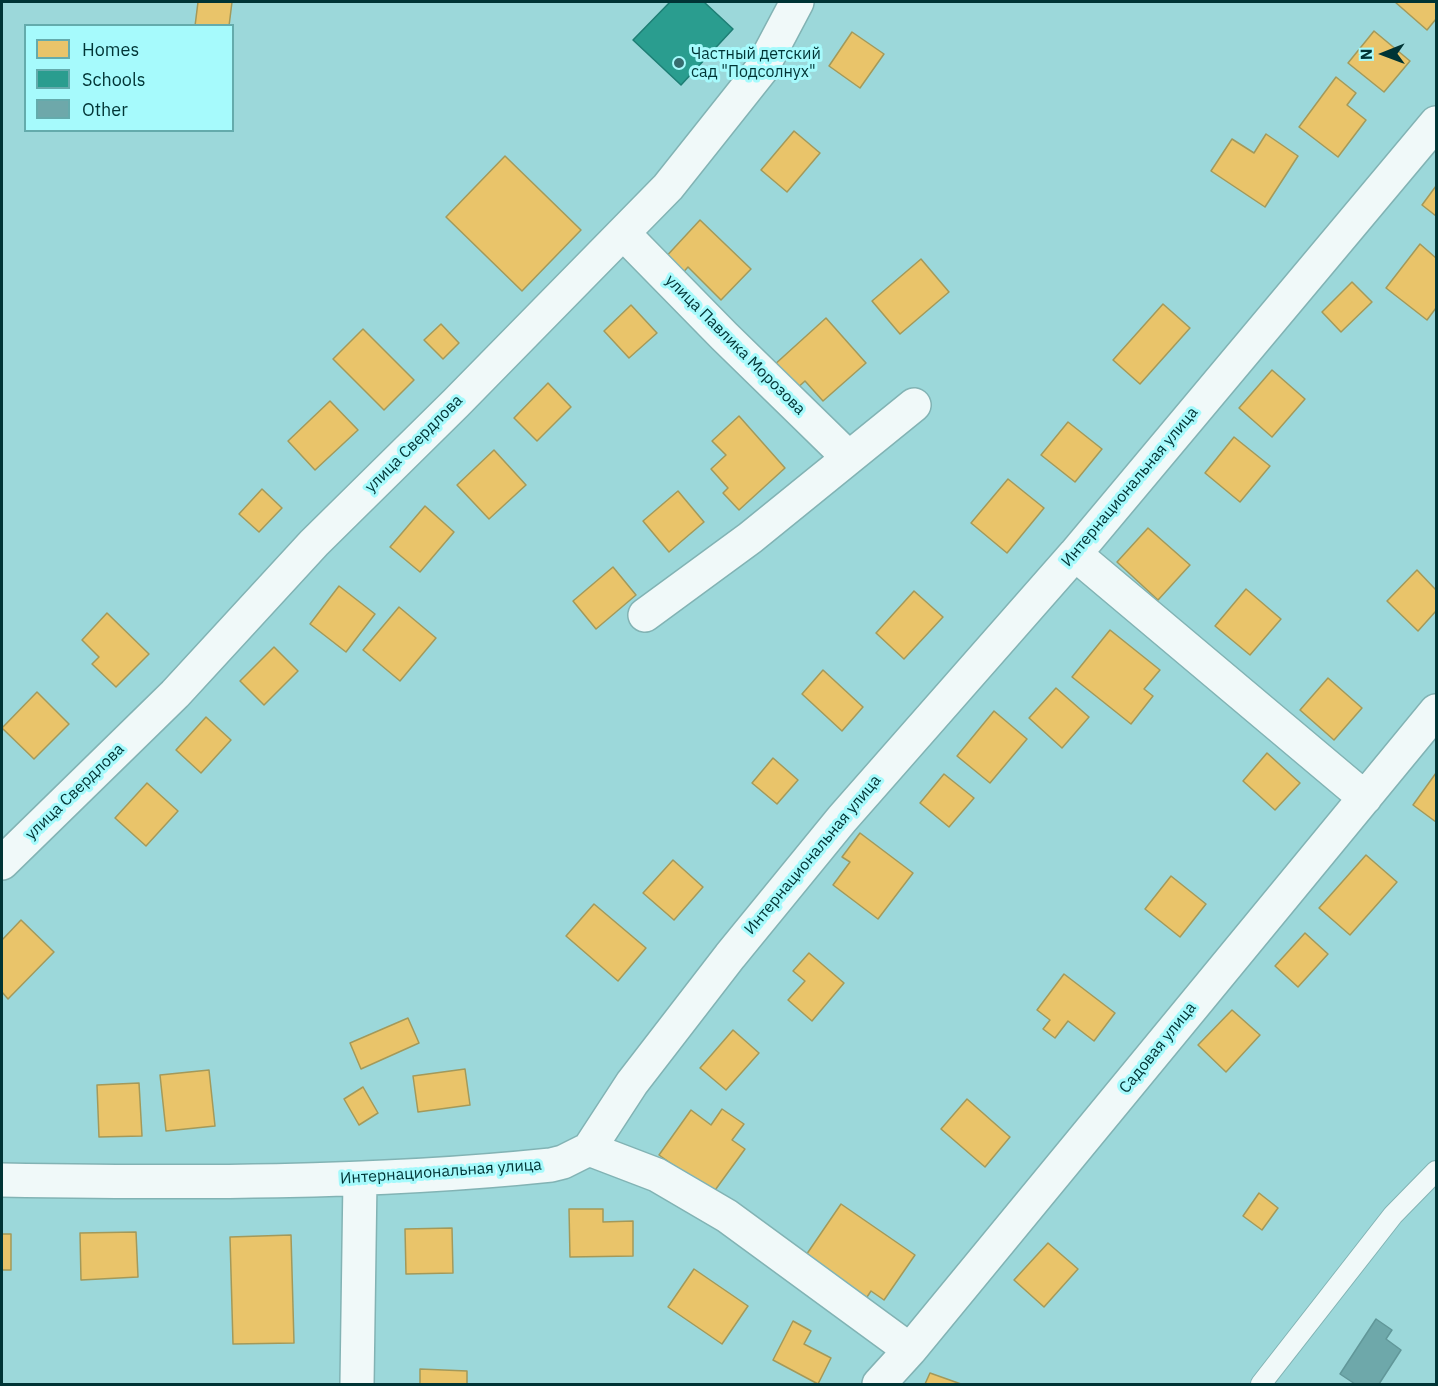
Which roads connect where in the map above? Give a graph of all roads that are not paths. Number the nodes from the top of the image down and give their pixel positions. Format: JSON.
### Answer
{"nodes":[{"id":1,"x":797,"y":2,"type":"edge"},
{"id":2,"x":1437,"y":123,"type":"edge"},
{"id":3,"x":622,"y":233,"type":"junction"},
{"id":4,"x":914,"y":405,"type":"dead end"},
{"id":5,"x":848,"y":457,"type":"junction"},
{"id":6,"x":1075,"y":554,"type":"junction"},
{"id":7,"x":645,"y":615,"type":"dead end"},
{"id":8,"x":1437,"y":711,"type":"edge"},
{"id":9,"x":1365,"y":798,"type":"junction"},
{"id":10,"x":2,"y":863,"type":"edge"},
{"id":11,"x":590,"y":1149,"type":"junction"},
{"id":12,"x":1437,"y":1171,"type":"edge"},
{"id":13,"x":360,"y":1179,"type":"junction"},
{"id":14,"x":2,"y":1180,"type":"edge"},
{"id":15,"x":910,"y":1350,"type":"junction"},
{"id":16,"x":357,"y":1384,"type":"edge"},
{"id":17,"x":879,"y":1384,"type":"edge"},
{"id":18,"x":1261,"y":1384,"type":"edge"}],
"edges":[{"from":1,"to":3,"type":"street","name":"улица Свердлова"},
{"from":2,"to":6,"type":"street","name":"Интернациональная улица"},
{"from":3,"to":5,"type":"street","name":"улица Павлика Морозова"},
{"from":3,"to":10,"type":"street","name":"улица Свердлова"},
{"from":4,"to":5,"type":"street"},
{"from":5,"to":7,"type":"street"},
{"from":6,"to":9,"type":"street"},
{"from":6,"to":11,"type":"street","name":"Интернациональная улица"},
{"from":8,"to":9,"type":"street","name":"Садовая улица"},
{"from":9,"to":15,"type":"street","name":"Садовая улица"},
{"from":11,"to":13,"type":"street","name":"Интернациональная улица"},
{"from":11,"to":15,"type":"street"},
{"from":12,"to":18,"type":"lane"},
{"from":13,"to":14,"type":"street","name":"Интернациональная улица"},
{"from":13,"to":16,"type":"street"},
{"from":15,"to":17,"type":"street","name":"Садовая улица"}]}
